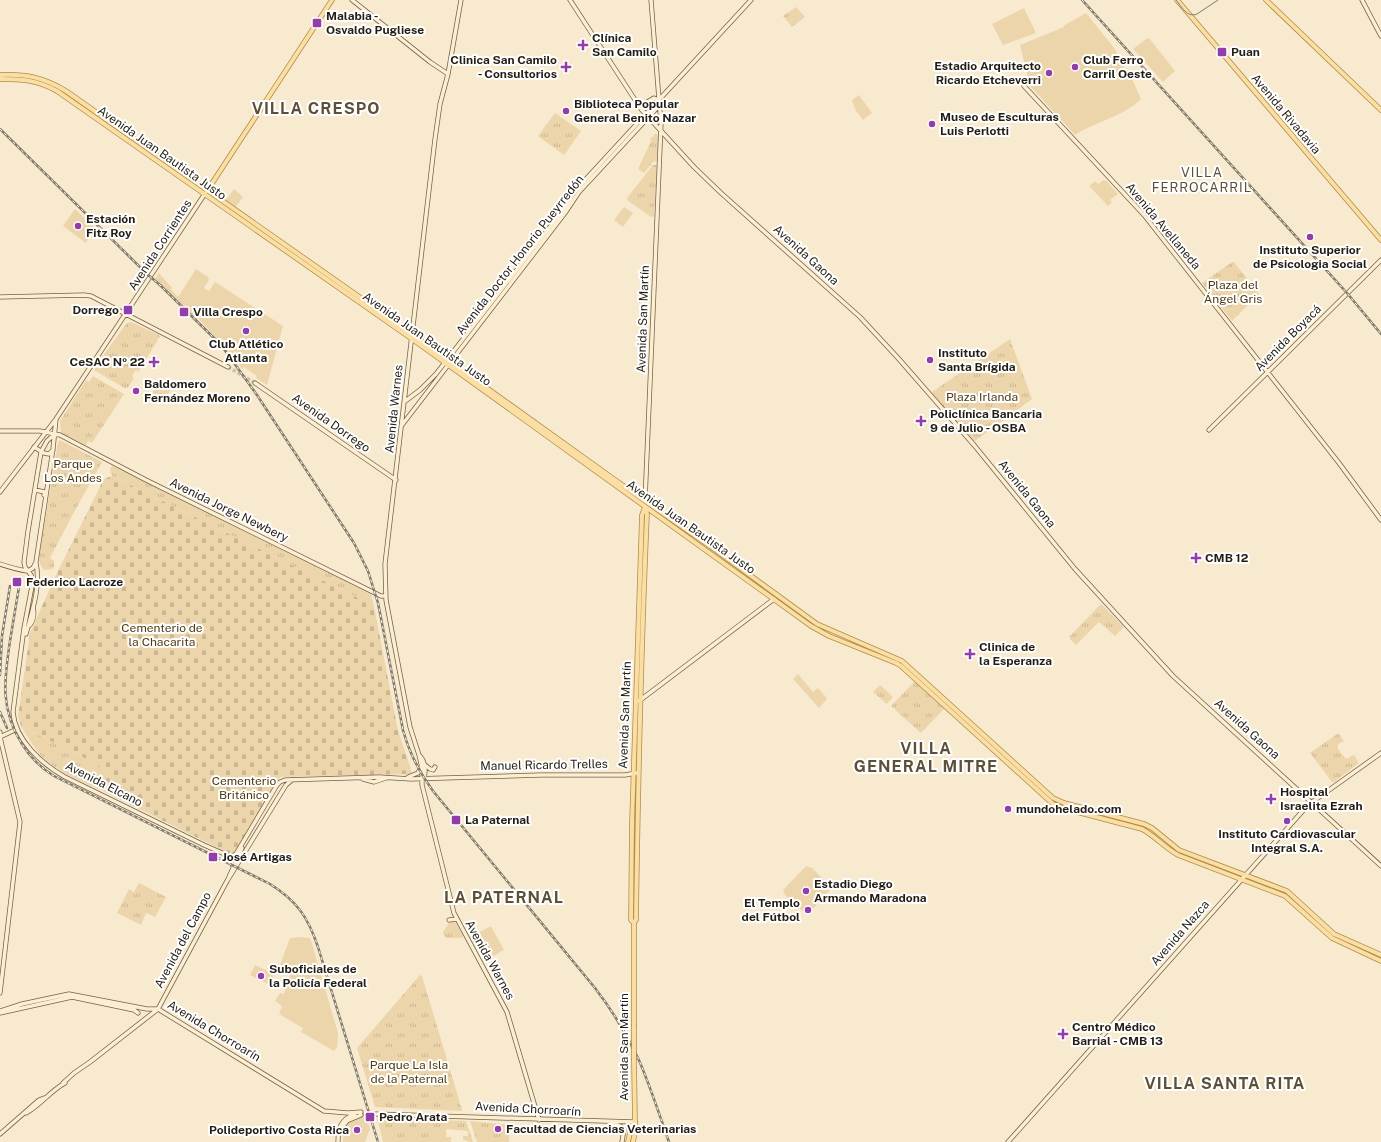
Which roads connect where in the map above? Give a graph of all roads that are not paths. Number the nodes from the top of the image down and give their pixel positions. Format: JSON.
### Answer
{"nodes":[{"id":1,"x":332,"y":0,"type":"edge"},
{"id":2,"x":352,"y":0,"type":"edge"},
{"id":3,"x":461,"y":0,"type":"edge"},
{"id":4,"x":570,"y":0,"type":"edge"},
{"id":5,"x":651,"y":0,"type":"edge"},
{"id":6,"x":750,"y":0,"type":"edge"},
{"id":7,"x":1177,"y":0,"type":"edge"},
{"id":8,"x":1266,"y":0,"type":"edge"},
{"id":9,"x":1362,"y":0,"type":"edge"},
{"id":10,"x":1381,"y":36,"type":"edge"},
{"id":11,"x":449,"y":64,"type":"junction"},
{"id":12,"x":442,"y":70,"type":"junction"},
{"id":13,"x":448,"y":74,"type":"junction"},
{"id":14,"x":0,"y":75,"type":"edge"},
{"id":15,"x":0,"y":78,"type":"edge"},
{"id":16,"x":1024,"y":86,"type":"dead end"},
{"id":17,"x":659,"y":100,"type":"junction"},
{"id":18,"x":639,"y":107,"type":"junction"},
{"id":19,"x":1381,"y":110,"type":"edge"},
{"id":20,"x":647,"y":116,"type":"junction"},
{"id":21,"x":661,"y":131,"type":"junction"},
{"id":22,"x":666,"y":136,"type":"junction"},
{"id":23,"x":660,"y":142,"type":"junction"},
{"id":24,"x":207,"y":190,"type":"junction"},
{"id":25,"x":204,"y":195,"type":"junction"},
{"id":26,"x":1381,"y":240,"type":"edge"},
{"id":27,"x":1381,"y":260,"type":"edge"},
{"id":28,"x":0,"y":297,"type":"edge"},
{"id":29,"x":126,"y":314,"type":"junction"},
{"id":30,"x":412,"y":337,"type":"junction"},
{"id":31,"x":447,"y":362,"type":"junction"},
{"id":32,"x":228,"y":367,"type":"tunnel mouth"},
{"id":33,"x":1268,"y":372,"type":"junction"},
{"id":34,"x":437,"y":376,"type":"junction"},
{"id":35,"x":255,"y":383,"type":"tunnel mouth"},
{"id":36,"x":405,"y":392,"type":"junction"},
{"id":37,"x":412,"y":396,"type":"junction"},
{"id":38,"x":404,"y":402,"type":"junction"},
{"id":39,"x":56,"y":419,"type":"junction"},
{"id":40,"x":402,"y":426,"type":"junction"},
{"id":41,"x":1209,"y":430,"type":"dead end"},
{"id":42,"x":0,"y":431,"type":"edge"},
{"id":43,"x":46,"y":432,"type":"junction"},
{"id":44,"x":55,"y":434,"type":"junction"},
{"id":45,"x":65,"y":439,"type":"junction"},
{"id":46,"x":54,"y":442,"type":"junction"},
{"id":47,"x":34,"y":447,"type":"junction"},
{"id":48,"x":54,"y":449,"type":"junction"},
{"id":49,"x":42,"y":452,"type":"junction"},
{"id":50,"x":396,"y":480,"type":"junction"},
{"id":51,"x":35,"y":490,"type":"junction"},
{"id":52,"x":0,"y":492,"type":"edge"},
{"id":53,"x":645,"y":501,"type":"junction"},
{"id":54,"x":46,"y":502,"type":"junction"},
{"id":55,"x":645,"y":507,"type":"junction"},
{"id":56,"x":1381,"y":520,"type":"edge"},
{"id":57,"x":24,"y":562,"type":"junction"},
{"id":58,"x":36,"y":562,"type":"junction"},
{"id":59,"x":0,"y":564,"type":"edge"},
{"id":60,"x":13,"y":567,"type":"junction"},
{"id":61,"x":28,"y":571,"type":"junction"},
{"id":62,"x":385,"y":596,"type":"junction"},
{"id":63,"x":774,"y":599,"type":"junction"},
{"id":64,"x":27,"y":610,"type":"junction"},
{"id":65,"x":31,"y":619,"type":"junction"},
{"id":66,"x":23,"y":638,"type":"junction"},
{"id":67,"x":641,"y":699,"type":"junction"},
{"id":68,"x":636,"y":703,"type":"junction"},
{"id":69,"x":17,"y":729,"type":"junction"},
{"id":70,"x":0,"y":732,"type":"edge"},
{"id":71,"x":0,"y":737,"type":"edge"},
{"id":72,"x":1,"y":741,"type":"edge"},
{"id":73,"x":1381,"y":753,"type":"edge"},
{"id":74,"x":423,"y":765,"type":"junction"},
{"id":75,"x":435,"y":767,"type":"dead end"},
{"id":76,"x":639,"y":771,"type":"junction"},
{"id":77,"x":634,"y":774,"type":"junction"},
{"id":78,"x":408,"y":778,"type":"junction"},
{"id":79,"x":417,"y":778,"type":"junction"},
{"id":80,"x":423,"y":778,"type":"junction"},
{"id":81,"x":285,"y":780,"type":"joint"},
{"id":82,"x":292,"y":780,"type":"junction"},
{"id":83,"x":422,"y":785,"type":"junction"},
{"id":84,"x":1312,"y":802,"type":"junction"},
{"id":85,"x":266,"y":804,"type":"junction"},
{"id":86,"x":272,"y":808,"type":"junction"},
{"id":87,"x":246,"y":837,"type":"junction"},
{"id":88,"x":252,"y":841,"type":"junction"},
{"id":89,"x":242,"y":844,"type":"junction"},
{"id":90,"x":229,"y":857,"type":"junction"},
{"id":91,"x":242,"y":857,"type":"junction"},
{"id":92,"x":237,"y":859,"type":"junction"},
{"id":93,"x":234,"y":866,"type":"junction"},
{"id":94,"x":1381,"y":866,"type":"edge"},
{"id":95,"x":1245,"y":875,"type":"junction"},
{"id":96,"x":1241,"y":879,"type":"junction"},
{"id":97,"x":227,"y":881,"type":"junction"},
{"id":98,"x":457,"y":919,"type":"junction"},
{"id":99,"x":449,"y":920,"type":"dead end"},
{"id":100,"x":634,"y":923,"type":"junction"},
{"id":101,"x":1381,"y":955,"type":"edge"},
{"id":102,"x":1381,"y":961,"type":"edge"},
{"id":103,"x":0,"y":993,"type":"edge"},
{"id":104,"x":115,"y":1004,"type":"junction"},
{"id":105,"x":145,"y":1008,"type":"junction"},
{"id":106,"x":158,"y":1009,"type":"junction"},
{"id":107,"x":0,"y":1012,"type":"edge"},
{"id":108,"x":138,"y":1013,"type":"junction"},
{"id":109,"x":140,"y":1022,"type":"junction"},
{"id":110,"x":376,"y":1113,"type":"tunnel mouth"},
{"id":111,"x":539,"y":1120,"type":"junction"},
{"id":112,"x":609,"y":1122,"type":"junction"},
{"id":113,"x":635,"y":1122,"type":"junction"},
{"id":114,"x":0,"y":1134,"type":"edge"},
{"id":115,"x":339,"y":1142,"type":"edge"},
{"id":116,"x":622,"y":1142,"type":"edge"},
{"id":117,"x":628,"y":1142,"type":"edge"},
{"id":118,"x":633,"y":1142,"type":"edge"},
{"id":119,"x":1008,"y":1142,"type":"edge"}],
"edges":[{"from":1,"to":24,"type":"main road","name":"Avenida Corrientes"},
{"from":2,"to":12,"type":"main road"},
{"from":3,"to":11,"type":"main road","name":"Avenida Warnes"},
{"from":4,"to":18,"type":"main road","name":"Avenida Gaona"},
{"from":5,"to":17,"type":"main road"},
{"from":6,"to":17,"type":"main road","name":"Avenida Doctor Honorio Pueyrredón"},
{"from":7,"to":26,"type":"main road","name":"Avenida Rivadavia"},
{"from":8,"to":19,"type":"main road"},
{"from":9,"to":10,"type":"main road"},
{"from":11,"to":12,"type":"main road"},
{"from":11,"to":13,"type":"main road","name":"Avenida Warnes"},
{"from":12,"to":13,"type":"main road"},
{"from":13,"to":30,"type":"main road","name":"Avenida Warnes"},
{"from":14,"to":24,"type":"main road","name":"Avenida Juan Bautista Justo"},
{"from":15,"to":25,"type":"main road","name":"Avenida Juan Bautista Justo"},
{"from":16,"to":33,"type":"main road","name":"Avenida Avellaneda"},
{"from":17,"to":18,"type":"main road"},
{"from":17,"to":20,"type":"main road","name":"Avenida Doctor Honorio Pueyrredón"},
{"from":17,"to":21,"type":"main road"},
{"from":18,"to":20,"type":"main road","name":"Avenida Gaona"},
{"from":20,"to":21,"type":"main road","name":"Avenida Gaona"},
{"from":20,"to":31,"type":"main road","name":"Avenida Doctor Honorio Pueyrredón"},
{"from":21,"to":22,"type":"main road","name":"Avenida Gaona"},
{"from":21,"to":23,"type":"main road","name":"Avenida San Martín"},
{"from":22,"to":23,"type":"main road"},
{"from":22,"to":84,"type":"main road","name":"Avenida Gaona"},
{"from":23,"to":53,"type":"main road","name":"Avenida San Martín"},
{"from":24,"to":25,"type":"main road","name":"Avenida Corrientes"},
{"from":24,"to":30,"type":"main road","name":"Avenida Juan Bautista Justo"},
{"from":25,"to":29,"type":"main road","name":"Avenida Corrientes"},
{"from":25,"to":30,"type":"main road","name":"Avenida Juan Bautista Justo"},
{"from":27,"to":33,"type":"main road","name":"Avenida Boyacá"},
{"from":28,"to":29,"type":"main road"},
{"from":29,"to":32,"type":"main road"},
{"from":29,"to":39,"type":"main road","name":"Avenida Corrientes"},
{"from":30,"to":31,"type":"main road","name":"Avenida Juan Bautista Justo"},
{"from":30,"to":36,"type":"main road","name":"Avenida Warnes"},
{"from":31,"to":34,"type":"main road","name":"Avenida Doctor Honorio Pueyrredón"},
{"from":31,"to":53,"type":"main road","name":"Avenida Juan Bautista Justo"},
{"from":31,"to":55,"type":"main road","name":"Avenida Juan Bautista Justo"},
{"from":33,"to":41,"type":"main road","name":"Avenida Boyacá"},
{"from":33,"to":56,"type":"main road","name":"Avenida Avellaneda"},
{"from":34,"to":37,"type":"main road","name":"Avenida Doctor Honorio Pueyrredón"},
{"from":34,"to":40,"type":"main road","name":"Avenida Doctor Honorio Pueyrredón"},
{"from":35,"to":50,"type":"main road","name":"Avenida Dorrego"},
{"from":36,"to":37,"type":"main road"},
{"from":36,"to":38,"type":"main road","name":"Avenida Warnes"},
{"from":37,"to":38,"type":"main road","name":"Avenida Doctor Honorio Pueyrredón"},
{"from":38,"to":40,"type":"main road","name":"Avenida Warnes"},
{"from":39,"to":43,"type":"main road","name":"Avenida Corrientes"},
{"from":39,"to":44,"type":"main road","name":"Avenida Corrientes"},
{"from":40,"to":50,"type":"main road","name":"Avenida Warnes"},
{"from":42,"to":43,"type":"main road","name":"Avenida Jorge Newbery"},
{"from":43,"to":44,"type":"main road","name":"Avenida Jorge Newbery"},
{"from":43,"to":47,"type":"main road","name":"Avenida Corrientes"},
{"from":44,"to":45,"type":"main road","name":"Avenida Jorge Newbery"},
{"from":44,"to":46,"type":"main road","name":"Avenida Corrientes"},
{"from":44,"to":49,"type":"main road"},
{"from":45,"to":46,"type":"main road"},
{"from":45,"to":62,"type":"main road","name":"Avenida Jorge Newbery"},
{"from":46,"to":48,"type":"main road","name":"Avenida Corrientes"},
{"from":47,"to":49,"type":"main road"},
{"from":47,"to":52,"type":"main road","name":"Avenida Corrientes"},
{"from":48,"to":49,"type":"main road"},
{"from":48,"to":54,"type":"main road","name":"Avenida Corrientes"},
{"from":49,"to":51,"type":"main road"},
{"from":50,"to":62,"type":"main road","name":"Avenida Warnes"},
{"from":51,"to":54,"type":"main road"},
{"from":51,"to":57,"type":"main road"},
{"from":53,"to":55,"type":"main road","name":"Avenida San Martín"},
{"from":53,"to":95,"type":"main road","name":"Avenida Juan Bautista Justo"},
{"from":54,"to":58,"type":"main road","name":"Avenida Corrientes"},
{"from":55,"to":63,"type":"main road","name":"Avenida Juan Bautista Justo"},
{"from":55,"to":67,"type":"main road","name":"Avenida San Martín"},
{"from":55,"to":68,"type":"main road","name":"Avenida San Martín"},
{"from":57,"to":60,"type":"main road"},
{"from":57,"to":61,"type":"main road"},
{"from":58,"to":61,"type":"main road","name":"Avenida Corrientes"},
{"from":58,"to":65,"type":"main road"},
{"from":59,"to":60,"type":"main road"},
{"from":60,"to":61,"type":"main road"},
{"from":61,"to":64,"type":"main road"},
{"from":62,"to":74,"type":"main road","name":"Avenida Warnes"},
{"from":63,"to":67,"type":"main road"},
{"from":63,"to":96,"type":"main road","name":"Avenida Juan Bautista Justo"},
{"from":64,"to":65,"type":"main road"},
{"from":64,"to":66,"type":"main road"},
{"from":65,"to":66,"type":"main road"},
{"from":66,"to":69,"type":"main road"},
{"from":67,"to":68,"type":"main road"},
{"from":67,"to":76,"type":"main road","name":"Avenida San Martín"},
{"from":68,"to":77,"type":"main road","name":"Avenida San Martín"},
{"from":69,"to":71,"type":"main road"},
{"from":69,"to":90,"type":"main road","name":"Avenida Elcano"},
{"from":70,"to":71,"type":"main road"},
{"from":71,"to":72,"type":"main road"},
{"from":72,"to":103,"type":"main road"},
{"from":73,"to":84,"type":"main road","name":"Avenida Nazca"},
{"from":74,"to":75,"type":"main road"},
{"from":74,"to":78,"type":"main road"},
{"from":74,"to":80,"type":"main road","name":"Avenida Warnes"},
{"from":76,"to":77,"type":"main road"},
{"from":76,"to":100,"type":"main road","name":"Avenida San Martín"},
{"from":77,"to":80,"type":"main road","name":"Manuel Ricardo Trelles"},
{"from":77,"to":100,"type":"main road","name":"Avenida San Martín"},
{"from":78,"to":79,"type":"main road","name":"Manuel Ricardo Trelles"},
{"from":78,"to":82,"type":"main road","name":"Manuel Ricardo Trelles"},
{"from":79,"to":80,"type":"main road","name":"Manuel Ricardo Trelles"},
{"from":79,"to":83,"type":"main road"},
{"from":80,"to":83,"type":"main road","name":"Avenida Warnes"},
{"from":81,"to":82,"type":"main road","name":"Manuel Ricardo Trelles"},
{"from":81,"to":85,"type":"main road","name":"Avenida del Campo"},
{"from":82,"to":86,"type":"main road","name":"Avenida del Campo"},
{"from":83,"to":98,"type":"main road","name":"Avenida Warnes"},
{"from":84,"to":94,"type":"main road","name":"Avenida Gaona"},
{"from":84,"to":95,"type":"main road","name":"Avenida Nazca"},
{"from":85,"to":86,"type":"main road"},
{"from":85,"to":87,"type":"main road","name":"Avenida del Campo"},
{"from":86,"to":88,"type":"main road","name":"Avenida del Campo"},
{"from":87,"to":88,"type":"main road"},
{"from":87,"to":89,"type":"main road","name":"Avenida del Campo"},
{"from":88,"to":91,"type":"main road","name":"Avenida del Campo"},
{"from":89,"to":90,"type":"main road","name":"Avenida del Campo"},
{"from":89,"to":92,"type":"main road","name":"Avenida del Campo"},
{"from":90,"to":92,"type":"main road","name":"Avenida Elcano"},
{"from":90,"to":93,"type":"main road"},
{"from":91,"to":92,"type":"main road"},
{"from":91,"to":97,"type":"main road","name":"Avenida del Campo"},
{"from":92,"to":93,"type":"main road","name":"Avenida del Campo"},
{"from":93,"to":97,"type":"main road","name":"Avenida del Campo"},
{"from":95,"to":96,"type":"main road","name":"Avenida Nazca"},
{"from":95,"to":101,"type":"main road","name":"Avenida Juan Bautista Justo"},
{"from":96,"to":102,"type":"main road","name":"Avenida Juan Bautista Justo"},
{"from":96,"to":119,"type":"main road","name":"Avenida Nazca"},
{"from":97,"to":106,"type":"main road","name":"Avenida del Campo"},
{"from":98,"to":99,"type":"main road"},
{"from":98,"to":111,"type":"main road","name":"Avenida Warnes"},
{"from":100,"to":113,"type":"main road","name":"Avenida San Martín","bridge":true},
{"from":104,"to":105,"type":"main road","name":"Avenida Chorroarín"},
{"from":104,"to":107,"type":"main road","name":"Avenida Chorroarín"},
{"from":104,"to":108,"type":"main road","name":"Avenida Chorroarín"},
{"from":105,"to":106,"type":"main road","name":"Avenida Chorroarín"},
{"from":105,"to":108,"type":"main road"},
{"from":106,"to":109,"type":"main road"},
{"from":106,"to":115,"type":"main road","name":"Avenida Chorroarín"},
{"from":108,"to":109,"type":"main road"},
{"from":109,"to":114,"type":"main road"},
{"from":110,"to":111,"type":"main road","name":"Avenida Chorroarín"},
{"from":111,"to":112,"type":"main road","name":"Avenida Chorroarín"},
{"from":112,"to":113,"type":"main road","name":"Avenida Chorroarín"},
{"from":112,"to":116,"type":"main road"},
{"from":113,"to":117,"type":"main road","name":"Avenida San Martín"},
{"from":113,"to":118,"type":"main road","name":"Avenida San Martín"}]}
